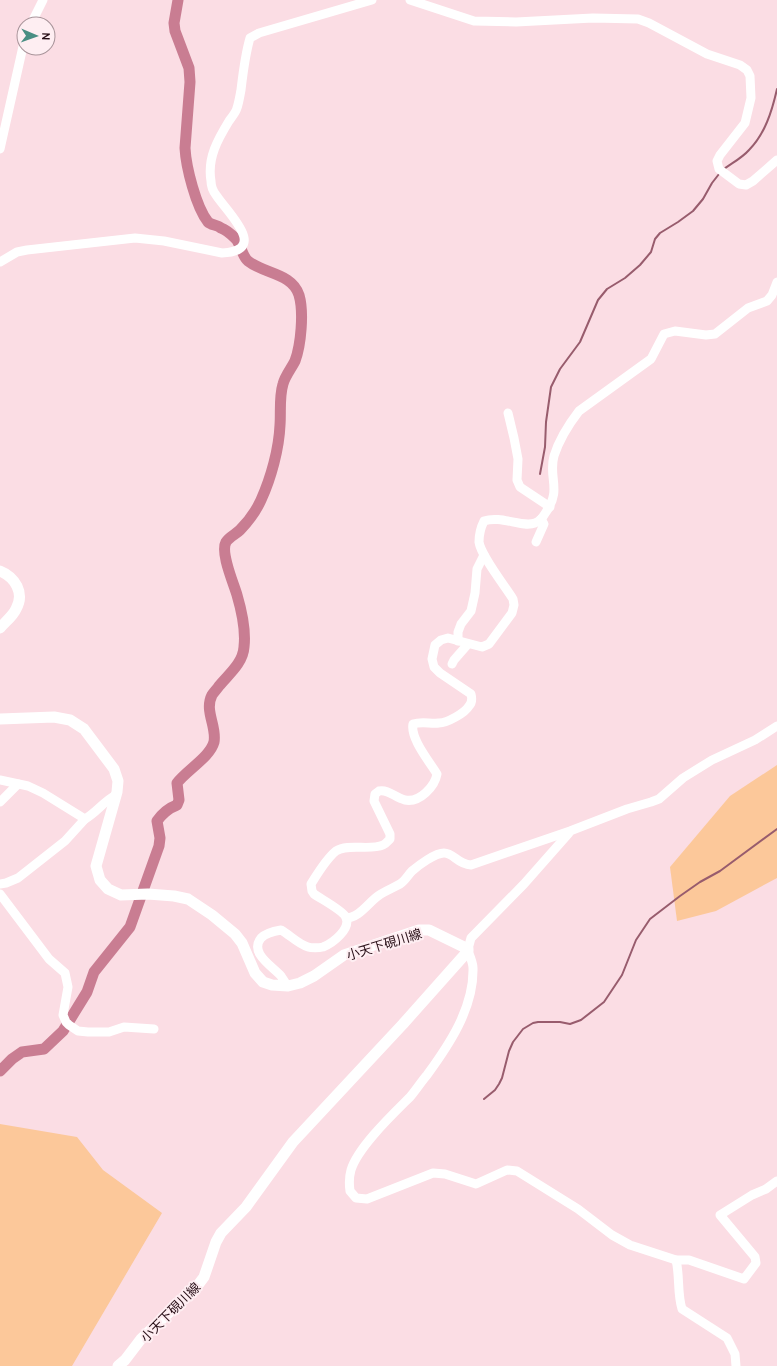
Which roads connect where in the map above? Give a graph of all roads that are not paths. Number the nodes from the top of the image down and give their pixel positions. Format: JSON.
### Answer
{"nodes":[{"id":1,"x":43,"y":0,"type":"edge"},
{"id":2,"x":372,"y":0,"type":"edge"},
{"id":3,"x":410,"y":0,"type":"edge"},
{"id":4,"x":35,"y":16,"type":"edge"},
{"id":5,"x":21,"y":56,"type":"edge"},
{"id":6,"x":0,"y":149,"type":"edge"},
{"id":7,"x":777,"y":160,"type":"edge"},
{"id":8,"x":0,"y":262,"type":"edge"},
{"id":9,"x":777,"y":282,"type":"edge"},
{"id":10,"x":508,"y":413,"type":"dead end"},
{"id":11,"x":550,"y":507,"type":"junction"},
{"id":12,"x":541,"y":519,"type":"junction"},
{"id":13,"x":536,"y":542,"type":"dead end"},
{"id":14,"x":484,"y":555,"type":"junction"},
{"id":15,"x":0,"y":571,"type":"edge"},
{"id":16,"x":0,"y":628,"type":"edge"},
{"id":17,"x":458,"y":641,"type":"junction"},
{"id":18,"x":468,"y":644,"type":"junction"},
{"id":19,"x":452,"y":664,"type":"dead end"},
{"id":20,"x":0,"y":719,"type":"edge"},
{"id":21,"x":777,"y":726,"type":"edge"},
{"id":22,"x":0,"y":780,"type":"edge"},
{"id":23,"x":18,"y":784,"type":"junction"},
{"id":24,"x":116,"y":795,"type":"junction"},
{"id":25,"x":0,"y":802,"type":"edge"},
{"id":26,"x":85,"y":819,"type":"junction"},
{"id":27,"x":570,"y":832,"type":"junction"},
{"id":28,"x":0,"y":884,"type":"edge"},
{"id":29,"x":0,"y":894,"type":"edge"},
{"id":30,"x":346,"y":918,"type":"junction"},
{"id":31,"x":468,"y":950,"type":"junction"},
{"id":32,"x":288,"y":986,"type":"junction"},
{"id":33,"x":154,"y":1030,"type":"dead end"},
{"id":34,"x":777,"y":1181,"type":"edge"},
{"id":35,"x":676,"y":1260,"type":"junction"},
{"id":36,"x":118,"y":1366,"type":"edge"},
{"id":37,"x":736,"y":1366,"type":"edge"}],
"edges":[{"from":1,"to":4,"type":"street"},
{"from":2,"to":8,"type":"street"},
{"from":3,"to":7,"type":"street"},
{"from":5,"to":6,"type":"street"},
{"from":9,"to":11,"type":"street"},
{"from":10,"to":11,"type":"street"},
{"from":11,"to":12,"type":"street"},
{"from":12,"to":13,"type":"street"},
{"from":12,"to":14,"type":"street"},
{"from":14,"to":17,"type":"street"},
{"from":14,"to":18,"type":"street"},
{"from":15,"to":16,"type":"main road"},
{"from":17,"to":18,"type":"street"},
{"from":17,"to":30,"type":"street"},
{"from":18,"to":19,"type":"street"},
{"from":20,"to":24,"type":"main road","name":"小天下硯川線"},
{"from":21,"to":27,"type":"street"},
{"from":22,"to":23,"type":"street"},
{"from":23,"to":25,"type":"street"},
{"from":23,"to":26,"type":"street"},
{"from":24,"to":26,"type":"street"},
{"from":24,"to":32,"type":"main road","name":"小天下硯川線"},
{"from":26,"to":28,"type":"street"},
{"from":27,"to":30,"type":"street"},
{"from":27,"to":31,"type":"street"},
{"from":29,"to":33,"type":"street"},
{"from":30,"to":32,"type":"street"},
{"from":31,"to":32,"type":"main road","name":"小天下硯川線"},
{"from":31,"to":35,"type":"street"},
{"from":31,"to":36,"type":"main road","name":"小天下硯川線"},
{"from":34,"to":35,"type":"street"},
{"from":35,"to":37,"type":"street"}]}
